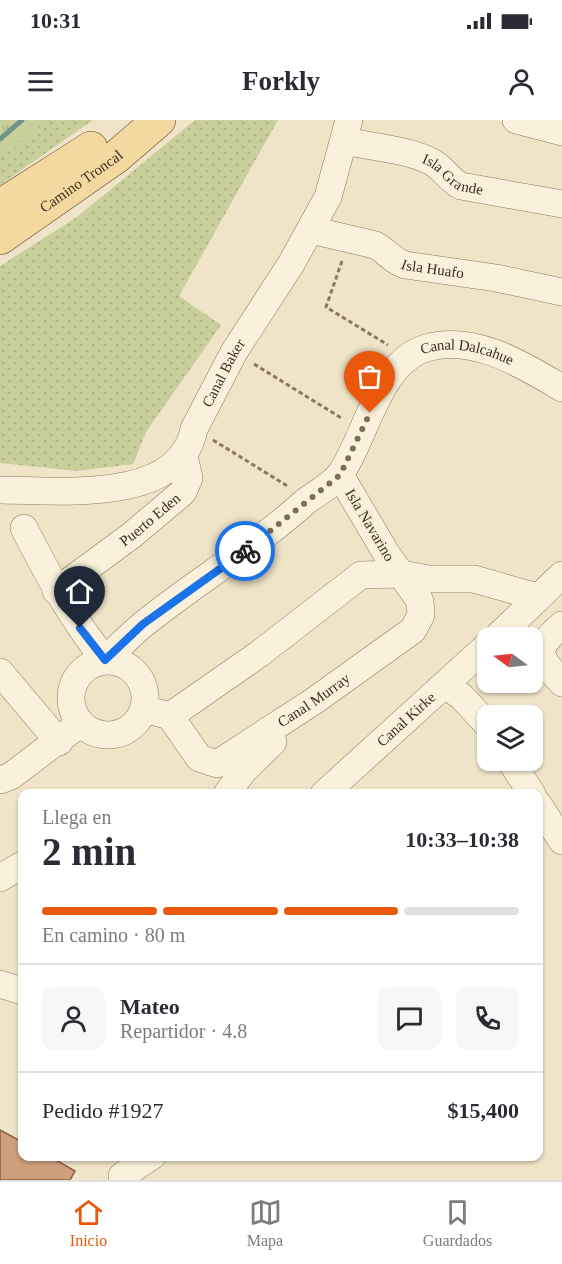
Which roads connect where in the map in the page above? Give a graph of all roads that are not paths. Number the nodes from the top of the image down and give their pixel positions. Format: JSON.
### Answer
{"nodes":[{"id":1,"x":124,"y":120,"type":"edge"},
{"id":2,"x":159,"y":120,"type":"edge"},
{"id":3,"x":516,"y":120,"type":"edge"},
{"id":4,"x":346,"y":131,"type":"edge"},
{"id":5,"x":562,"y":132,"type":"edge"},
{"id":6,"x":562,"y":204,"type":"edge"},
{"id":7,"x":0,"y":206,"type":"edge"},
{"id":8,"x":315,"y":232,"type":"junction"},
{"id":9,"x":0,"y":238,"type":"edge"},
{"id":10,"x":562,"y":292,"type":"edge"},
{"id":11,"x":562,"y":388,"type":"edge"},
{"id":12,"x":184,"y":456,"type":"junction"},
{"id":13,"x":340,"y":475,"type":"junction"},
{"id":14,"x":0,"y":490,"type":"edge"},
{"id":15,"x":24,"y":528,"type":"dead end"},
{"id":16,"x":401,"y":574,"type":"junction"},
{"id":17,"x":562,"y":575,"type":"edge"},
{"id":18,"x":56,"y":591,"type":"junction"},
{"id":19,"x":537,"y":597,"type":"junction"},
{"id":20,"x":562,"y":625,"type":"edge"},
{"id":21,"x":507,"y":627,"type":"edge"},
{"id":22,"x":477,"y":655,"type":"edge"},
{"id":23,"x":105,"y":660,"type":"junction"},
{"id":24,"x":0,"y":672,"type":"edge"},
{"id":25,"x":562,"y":683,"type":"edge"},
{"id":26,"x":446,"y":685,"type":"junction"},
{"id":27,"x":314,"y":701,"type":"junction"},
{"id":28,"x":144,"y":709,"type":"junction"},
{"id":29,"x":477,"y":713,"type":"edge"},
{"id":30,"x":170,"y":716,"type":"junction"},
{"id":31,"x":81,"y":723,"type":"junction"},
{"id":32,"x":59,"y":742,"type":"junction"},
{"id":33,"x":517,"y":771,"type":"edge"},
{"id":34,"x":0,"y":780,"type":"edge"},
{"id":35,"x":230,"y":789,"type":"edge"},
{"id":36,"x":330,"y":789,"type":"edge"},
{"id":37,"x":529,"y":789,"type":"edge"},
{"id":38,"x":543,"y":812,"type":"edge"},
{"id":39,"x":562,"y":841,"type":"edge"},
{"id":40,"x":18,"y":867,"type":"edge"},
{"id":41,"x":0,"y":878,"type":"edge"},
{"id":42,"x":0,"y":984,"type":"edge"},
{"id":43,"x":18,"y":990,"type":"edge"},
{"id":44,"x":143,"y":1161,"type":"edge"},
{"id":45,"x":124,"y":1171,"type":"edge"}],
"edges":[{"from":1,"to":7,"type":"main road","name":"Camino Troncal"},
{"from":2,"to":9,"type":"main road","name":"Camino Troncal"},
{"from":3,"to":5,"type":"street"},
{"from":4,"to":6,"type":"street","name":"Isla Grande"},
{"from":4,"to":8,"type":"street","name":"Canal Baker"},
{"from":8,"to":10,"type":"street","name":"Isla Huafo"},
{"from":8,"to":12,"type":"street","name":"Canal Baker"},
{"from":11,"to":13,"type":"street","name":"Canal Dalcahue"},
{"from":12,"to":14,"type":"street"},
{"from":12,"to":18,"type":"street","name":"Puerto Eden"},
{"from":13,"to":16,"type":"street","name":"Isla Navarino"},
{"from":13,"to":23,"type":"street","name":"Canal Dalcahue"},
{"from":15,"to":18,"type":"street"},
{"from":16,"to":19,"type":"street"},
{"from":16,"to":27,"type":"street","name":"Canal Murray"},
{"from":16,"to":30,"type":"street"},
{"from":17,"to":19,"type":"street"},
{"from":18,"to":23,"type":"street"},
{"from":19,"to":21,"type":"street"},
{"from":20,"to":25,"type":"street"},
{"from":22,"to":26,"type":"street","name":"Canal Kirke"},
{"from":23,"to":28,"type":"street"},
{"from":23,"to":31,"type":"street","name":"Canal Dalcahue"},
{"from":24,"to":32,"type":"street"},
{"from":26,"to":29,"type":"street"},
{"from":26,"to":36,"type":"street","name":"Canal Kirke"},
{"from":27,"to":30,"type":"street","name":"Canal Murray"},
{"from":27,"to":35,"type":"street"},
{"from":28,"to":30,"type":"street"},
{"from":28,"to":31,"type":"street"},
{"from":31,"to":32,"type":"street"},
{"from":32,"to":34,"type":"street"},
{"from":33,"to":37,"type":"street"},
{"from":38,"to":39,"type":"street"},
{"from":40,"to":41,"type":"street"},
{"from":42,"to":43,"type":"street"},
{"from":44,"to":45,"type":"street"}]}
